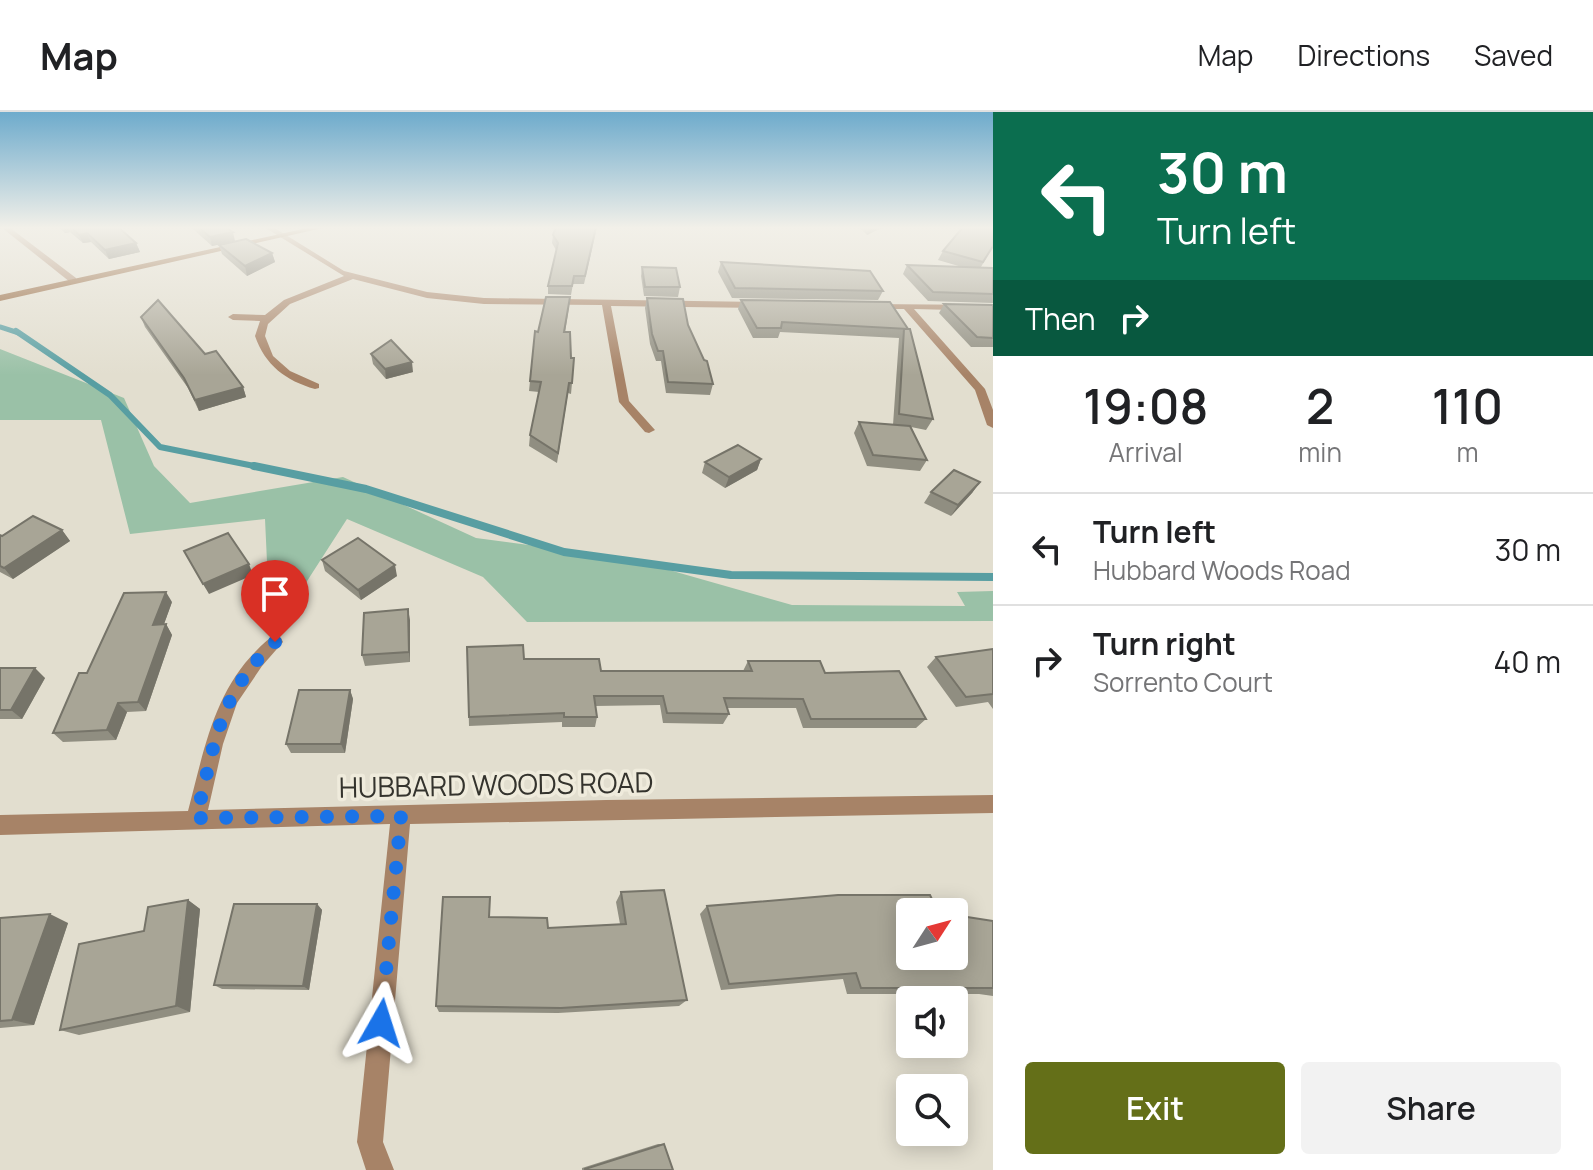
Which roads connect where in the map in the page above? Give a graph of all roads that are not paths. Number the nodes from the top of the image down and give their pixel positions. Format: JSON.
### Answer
{"nodes":[{"id":1,"x":68,"y":276,"type":"edge"},
{"id":2,"x":90,"y":276,"type":"edge"},
{"id":3,"x":350,"y":277,"type":"joint"},
{"id":4,"x":73,"y":280,"type":"junction"},
{"id":5,"x":0,"y":298,"type":"edge"},
{"id":6,"x":606,"y":303,"type":"junction"},
{"id":7,"x":778,"y":305,"type":"edge"},
{"id":8,"x":865,"y":306,"type":"edge"},
{"id":9,"x":907,"y":307,"type":"junction"},
{"id":10,"x":993,"y":308,"type":"edge"},
{"id":11,"x":233,"y":317,"type":"dead end"},
{"id":12,"x":264,"y":318,"type":"junction"},
{"id":13,"x":315,"y":386,"type":"dead end"},
{"id":14,"x":993,"y":425,"type":"edge"},
{"id":15,"x":649,"y":430,"type":"dead end"},
{"id":16,"x":275,"y":642,"type":"dead end"},
{"id":17,"x":993,"y":804,"type":"edge"},
{"id":18,"x":401,"y":816,"type":"junction"},
{"id":19,"x":196,"y":818,"type":"junction"},
{"id":20,"x":0,"y":825,"type":"edge"},
{"id":21,"x":380,"y":1170,"type":"edge"}],
"edges":[{"from":1,"to":4,"type":"street"},
{"from":2,"to":4,"type":"main road"},
{"from":3,"to":6,"type":"street"},
{"from":3,"to":12,"type":"street"},
{"from":4,"to":5,"type":"main road"},
{"from":6,"to":7,"type":"street"},
{"from":6,"to":15,"type":"street"},
{"from":8,"to":9,"type":"street"},
{"from":9,"to":10,"type":"street"},
{"from":9,"to":14,"type":"street"},
{"from":11,"to":12,"type":"street"},
{"from":12,"to":13,"type":"street"},
{"from":16,"to":19,"type":"street"},
{"from":17,"to":18,"type":"street","name":"HUBBARD WOODS ROAD"},
{"from":18,"to":19,"type":"street","name":"HUBBARD WOODS ROAD"},
{"from":18,"to":21,"type":"street"},
{"from":19,"to":20,"type":"street","name":"HUBBARD WOODS ROAD"}]}
